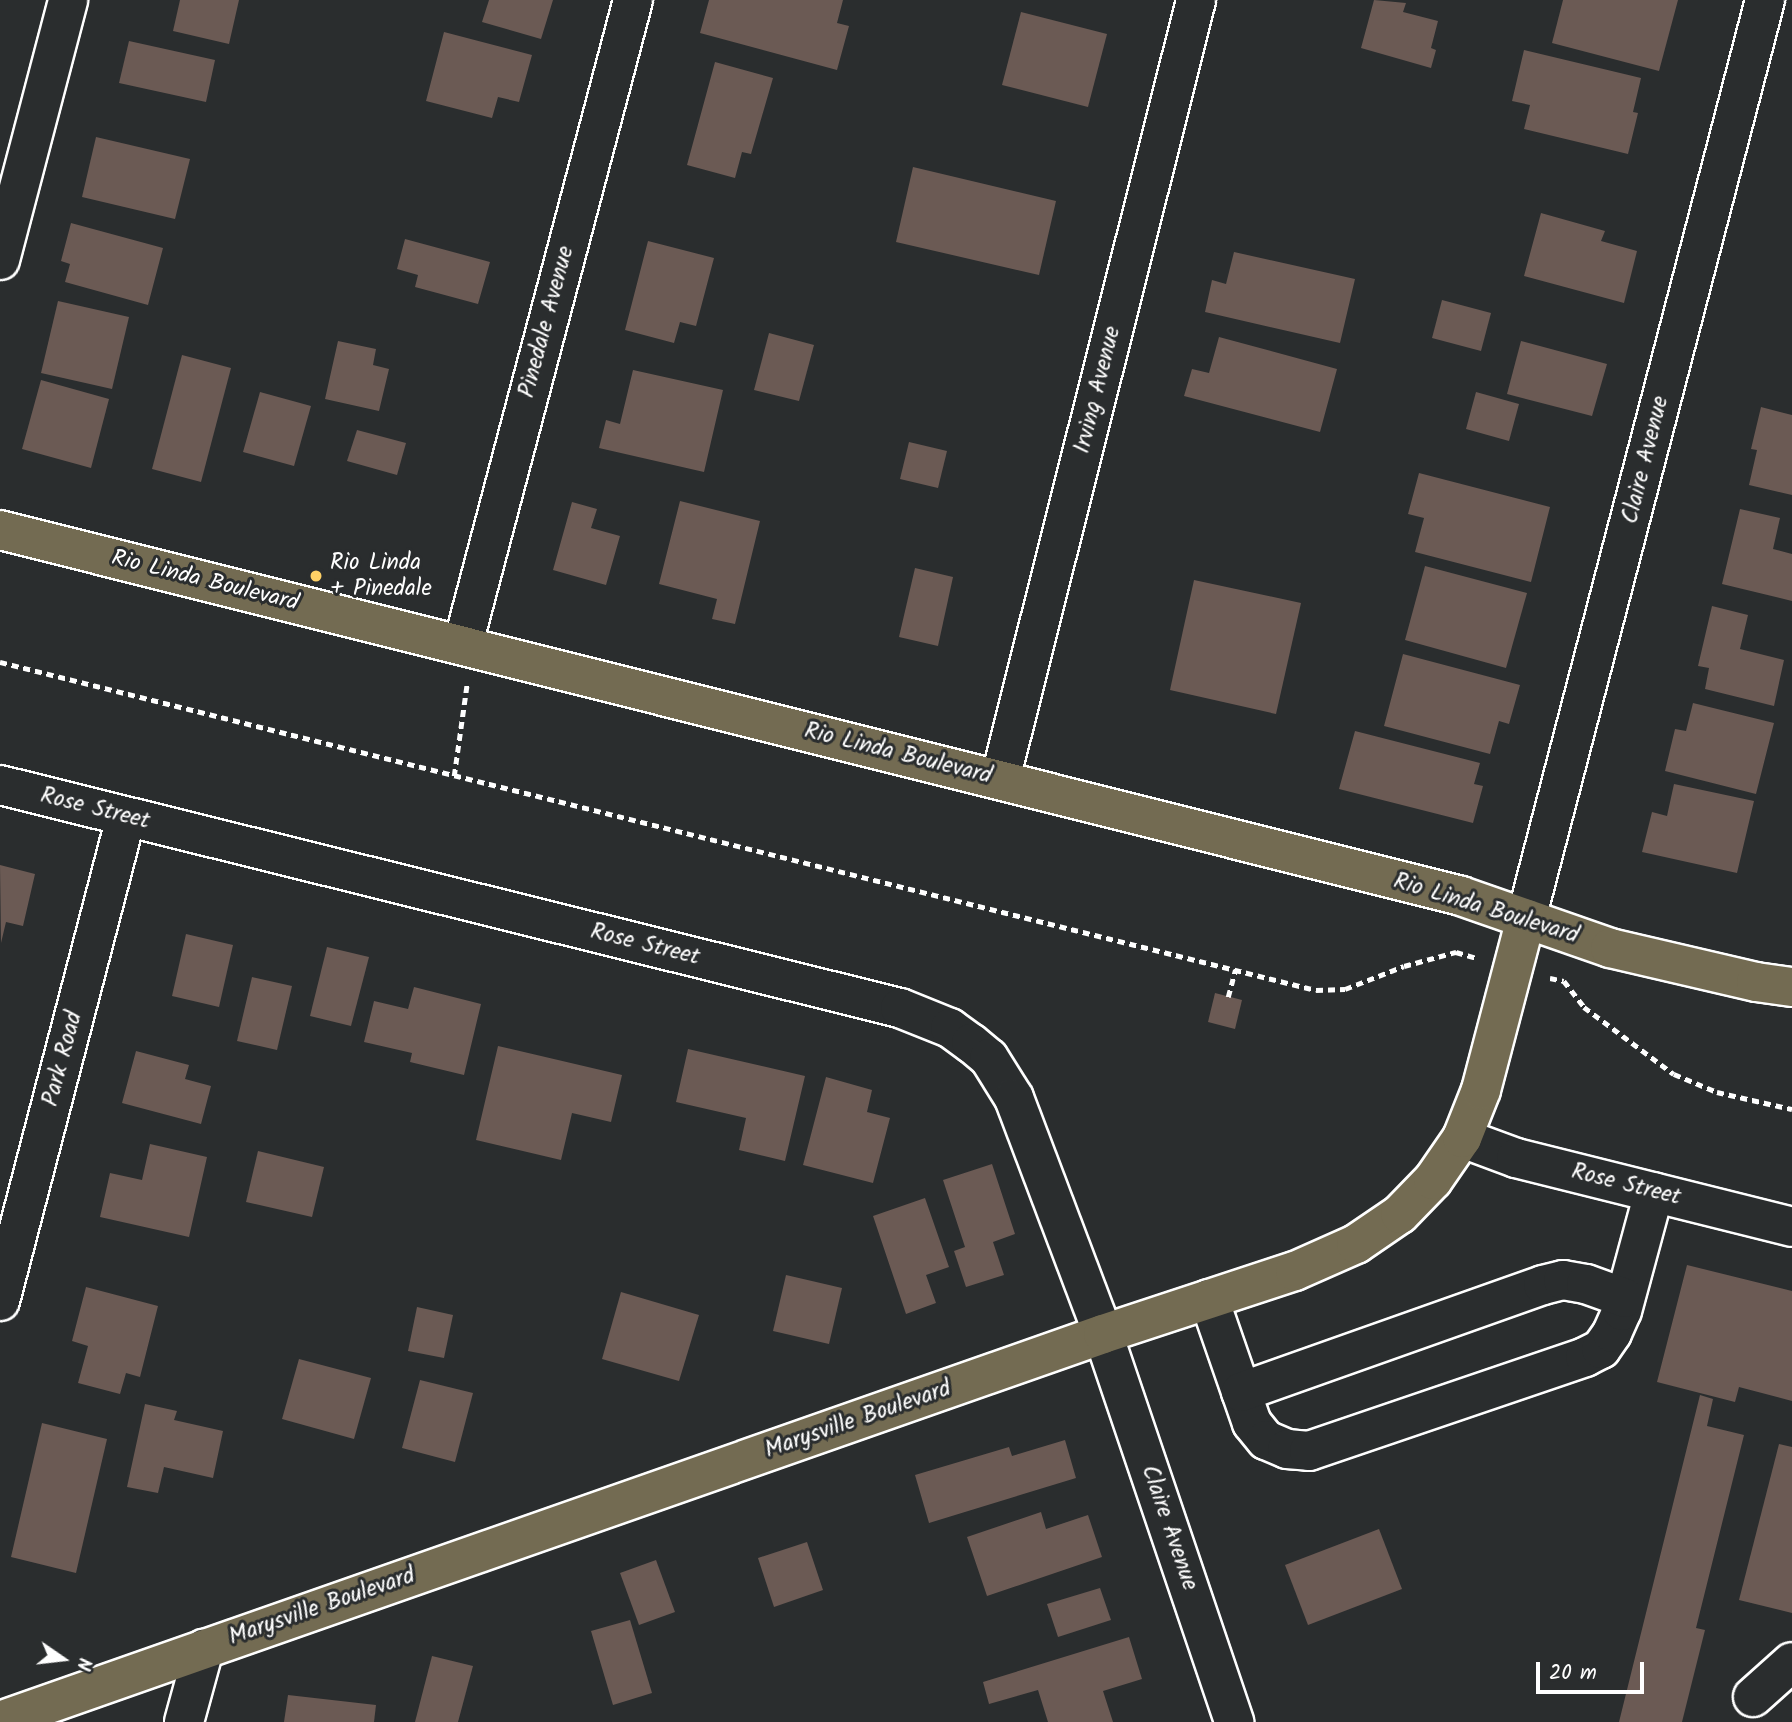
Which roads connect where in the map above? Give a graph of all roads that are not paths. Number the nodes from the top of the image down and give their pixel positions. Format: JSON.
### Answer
{"nodes":[{"id":1,"x":68,"y":0,"type":"edge"},
{"id":2,"x":632,"y":0,"type":"edge"},
{"id":3,"x":1196,"y":0,"type":"edge"},
{"id":4,"x":1765,"y":0,"type":"edge"},
{"id":5,"x":0,"y":260,"type":"edge"},
{"id":6,"x":0,"y":530,"type":"edge"},
{"id":7,"x":466,"y":658,"type":"junction"},
{"id":8,"x":1000,"y":780,"type":"junction"},
{"id":9,"x":0,"y":785,"type":"edge"},
{"id":10,"x":126,"y":817,"type":"junction"},
{"id":11,"x":1526,"y":919,"type":"junction"},
{"id":12,"x":1792,"y":987,"type":"edge"},
{"id":13,"x":1462,"y":1138,"type":"junction"},
{"id":14,"x":1654,"y":1192,"type":"junction"},
{"id":15,"x":1792,"y":1227,"type":"edge"},
{"id":16,"x":1625,"y":1298,"type":"junction"},
{"id":17,"x":1209,"y":1299,"type":"junction"},
{"id":18,"x":0,"y":1301,"type":"edge"},
{"id":19,"x":1104,"y":1334,"type":"junction"},
{"id":20,"x":1241,"y":1392,"type":"junction"},
{"id":21,"x":204,"y":1649,"type":"junction"},
{"id":22,"x":1792,"y":1661,"type":"edge"},
{"id":23,"x":1753,"y":1697,"type":"dead end"},
{"id":24,"x":0,"y":1721,"type":"edge"},
{"id":25,"x":184,"y":1722,"type":"edge"},
{"id":26,"x":1234,"y":1722,"type":"edge"}],
"edges":[{"from":1,"to":5,"type":"street"},
{"from":2,"to":7,"type":"street","name":"Pinedale Avenue"},
{"from":3,"to":8,"type":"street","name":"Irving Avenue"},
{"from":4,"to":11,"type":"street","name":"Claire Avenue"},
{"from":6,"to":7,"type":"main road","name":"Rio Linda Boulevard"},
{"from":7,"to":8,"type":"main road","name":"Rio Linda Boulevard"},
{"from":8,"to":11,"type":"main road","name":"Rio Linda Boulevard"},
{"from":9,"to":10,"type":"street","name":"Rose Street"},
{"from":10,"to":18,"type":"street","name":"Park Road"},
{"from":10,"to":19,"type":"street","name":"Rose Street"},
{"from":11,"to":12,"type":"main road","name":"Rio Linda Boulevard"},
{"from":11,"to":13,"type":"main road","name":"Marysville Boulevard"},
{"from":13,"to":14,"type":"street","name":"Rose Street"},
{"from":13,"to":17,"type":"main road","name":"Marysville Boulevard"},
{"from":14,"to":15,"type":"street","name":"Rose Street"},
{"from":14,"to":16,"type":"street"},
{"from":16,"to":20,"type":"street"},
{"from":16,"to":20,"type":"street"},
{"from":17,"to":19,"type":"main road","name":"Marysville Boulevard"},
{"from":17,"to":20,"type":"street"},
{"from":19,"to":21,"type":"main road","name":"Marysville Boulevard"},
{"from":19,"to":26,"type":"street","name":"Claire Avenue"},
{"from":21,"to":24,"type":"main road","name":"Marysville Boulevard"},
{"from":21,"to":25,"type":"street"},
{"from":22,"to":23,"type":"street"}]}
